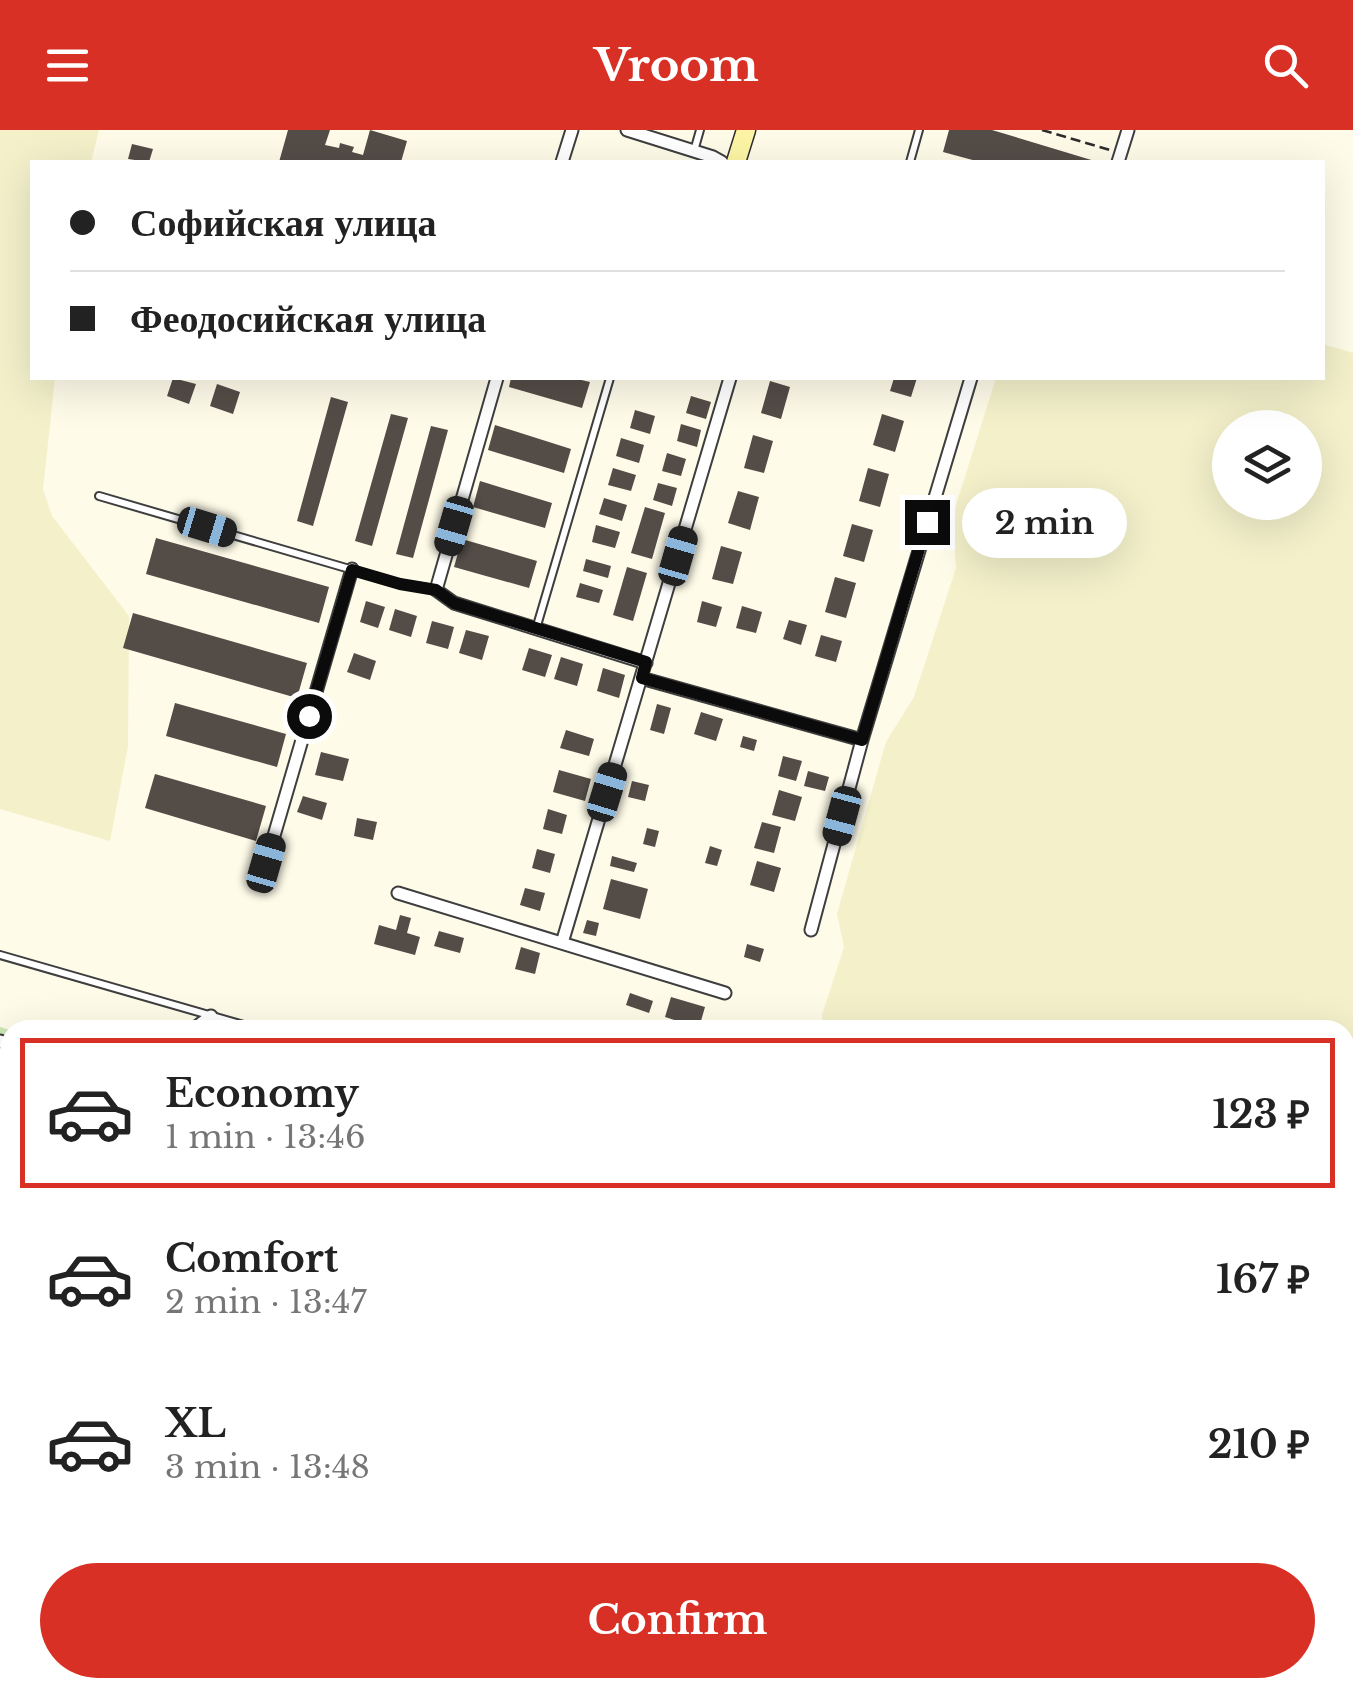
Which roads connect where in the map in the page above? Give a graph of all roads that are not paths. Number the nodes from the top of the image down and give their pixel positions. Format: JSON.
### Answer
{"nodes":[{"id":1,"x":572,"y":130,"type":"edge"},
{"id":2,"x":700,"y":130,"type":"edge"},
{"id":3,"x":746,"y":130,"type":"edge"},
{"id":4,"x":919,"y":130,"type":"edge"},
{"id":5,"x":1128,"y":130,"type":"edge"},
{"id":6,"x":634,"y":131,"type":"edge"},
{"id":7,"x":694,"y":151,"type":"junction"},
{"id":8,"x":1120,"y":158,"type":"edge"},
{"id":9,"x":563,"y":160,"type":"edge"},
{"id":10,"x":712,"y":160,"type":"edge"},
{"id":11,"x":737,"y":160,"type":"edge"},
{"id":12,"x":913,"y":160,"type":"edge"},
{"id":13,"x":496,"y":380,"type":"edge"},
{"id":14,"x":609,"y":380,"type":"edge"},
{"id":15,"x":729,"y":380,"type":"edge"},
{"id":16,"x":970,"y":380,"type":"edge"},
{"id":17,"x":99,"y":496,"type":"dead end"},
{"id":18,"x":352,"y":570,"type":"junction"},
{"id":19,"x":436,"y":590,"type":"junction"},
{"id":20,"x":536,"y":629,"type":"junction"},
{"id":21,"x":646,"y":662,"type":"junction"},
{"id":22,"x":642,"y":678,"type":"junction"},
{"id":23,"x":862,"y":740,"type":"junction"},
{"id":24,"x":266,"y":863,"type":"dead end"},
{"id":25,"x":398,"y":894,"type":"dead end"},
{"id":26,"x":811,"y":930,"type":"dead end"},
{"id":27,"x":562,"y":943,"type":"junction"},
{"id":28,"x":0,"y":955,"type":"edge"},
{"id":29,"x":725,"y":993,"type":"dead end"},
{"id":30,"x":212,"y":1016,"type":"junction"},
{"id":31,"x":206,"y":1020,"type":"edge"},
{"id":32,"x":226,"y":1020,"type":"edge"}],
"edges":[{"from":1,"to":9,"type":"street"},
{"from":2,"to":7,"type":"lane"},
{"from":3,"to":11,"type":"street"},
{"from":4,"to":12,"type":"lane"},
{"from":5,"to":8,"type":"street"},
{"from":6,"to":7,"type":"street"},
{"from":7,"to":10,"type":"street"},
{"from":13,"to":19,"type":"street"},
{"from":14,"to":20,"type":"lane"},
{"from":15,"to":21,"type":"street"},
{"from":16,"to":23,"type":"street"},
{"from":17,"to":18,"type":"lane"},
{"from":18,"to":19,"type":"lane"},
{"from":18,"to":24,"type":"street"},
{"from":19,"to":20,"type":"street"},
{"from":20,"to":21,"type":"street"},
{"from":21,"to":22,"type":"street"},
{"from":22,"to":23,"type":"street"},
{"from":22,"to":27,"type":"street"},
{"from":23,"to":26,"type":"street"},
{"from":25,"to":27,"type":"street"},
{"from":27,"to":29,"type":"street"},
{"from":28,"to":30,"type":"lane"},
{"from":30,"to":31,"type":"street"},
{"from":30,"to":32,"type":"lane"}]}
